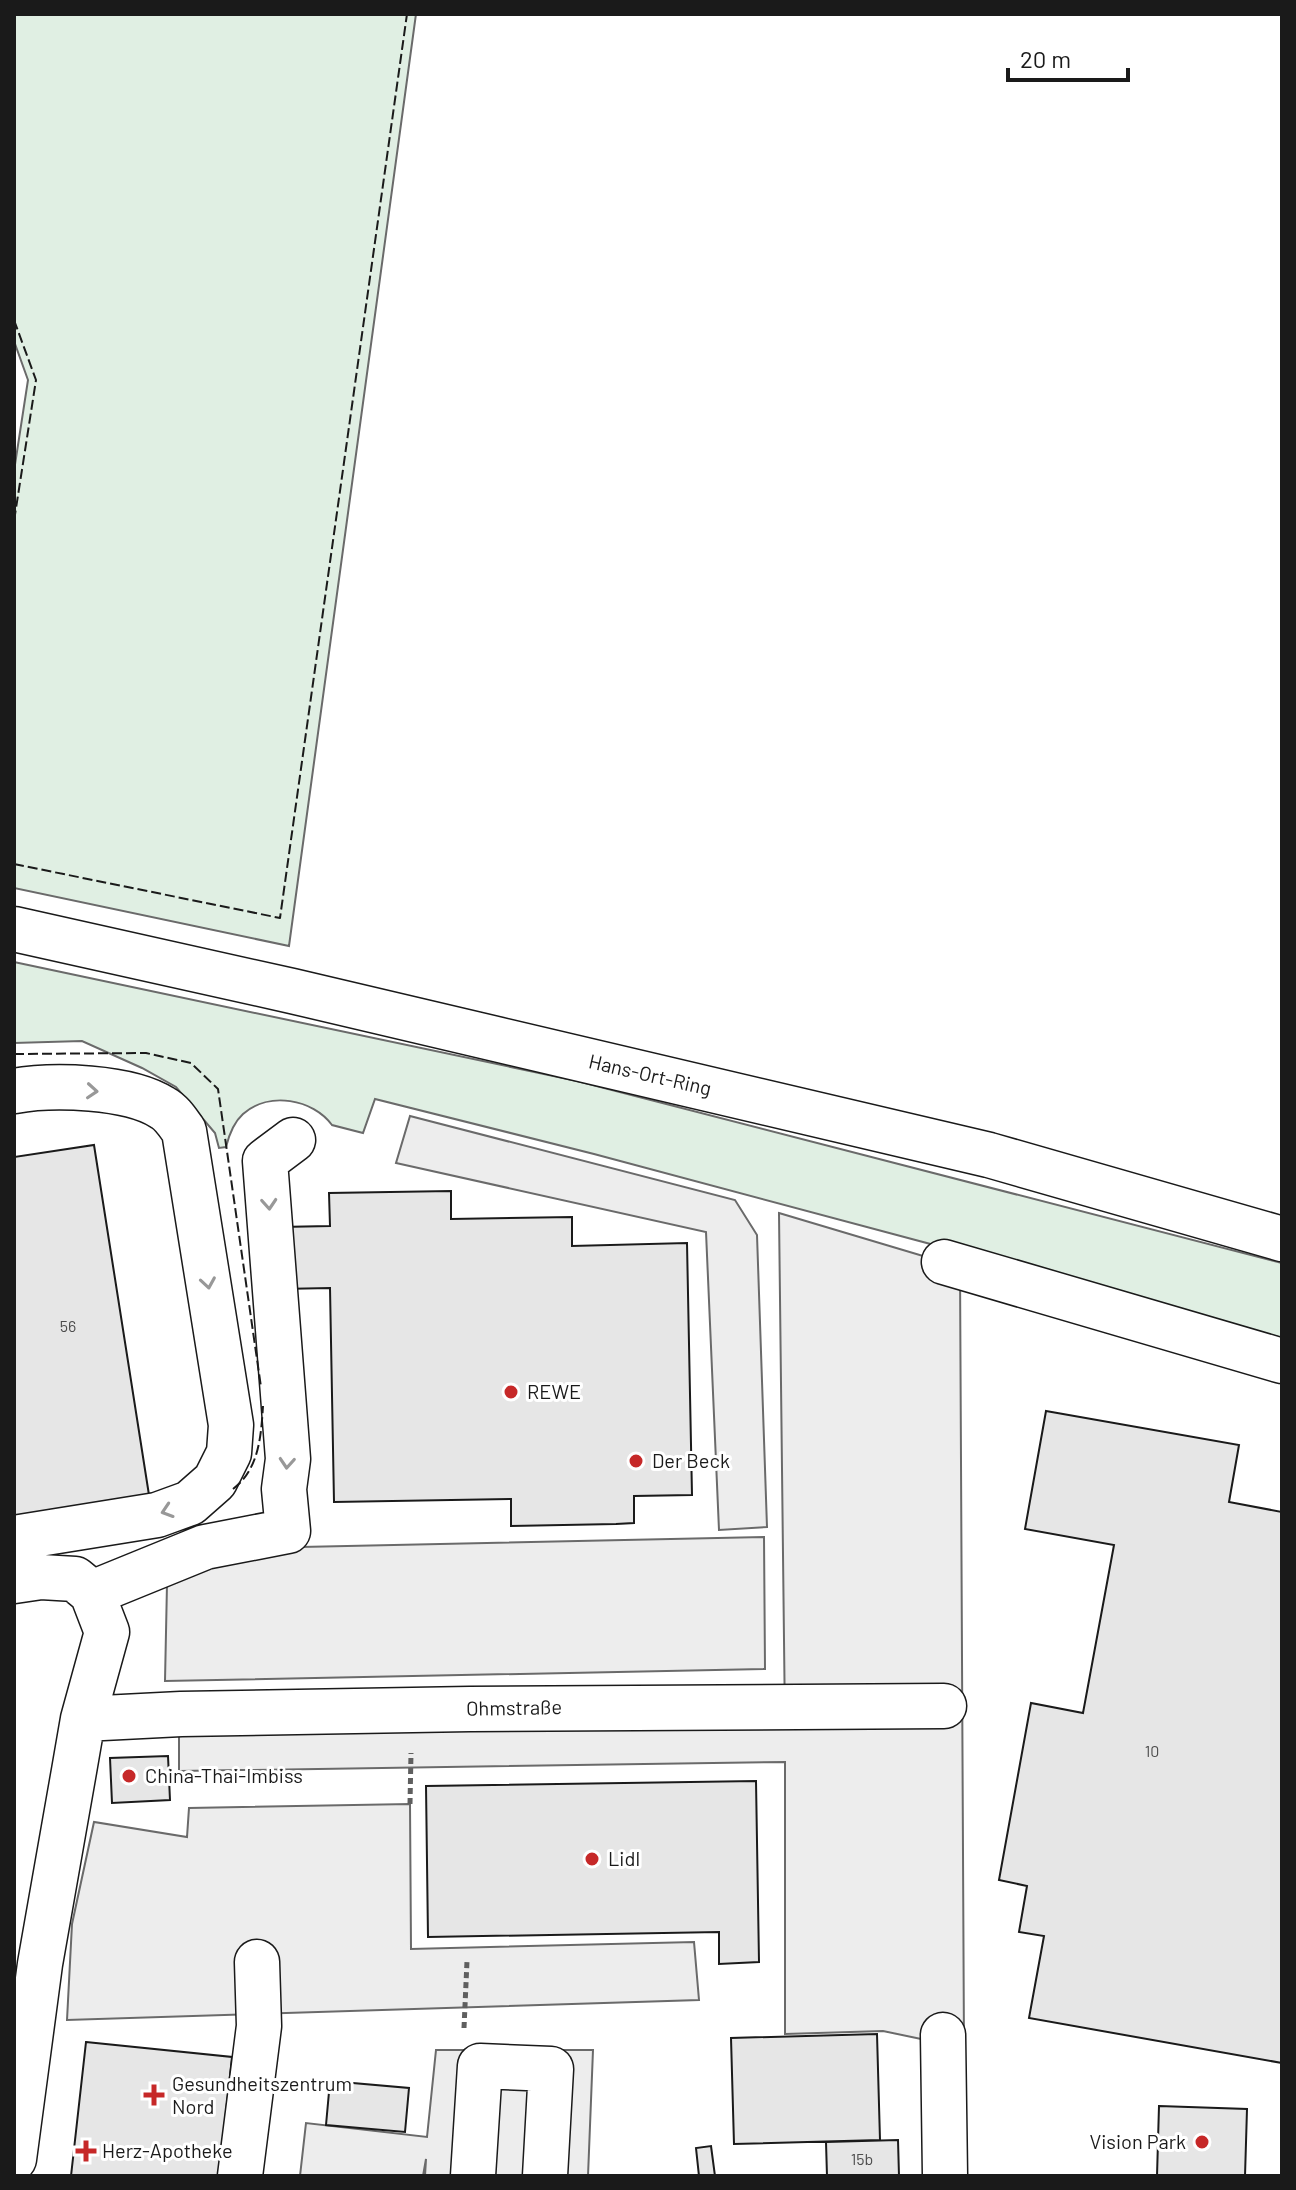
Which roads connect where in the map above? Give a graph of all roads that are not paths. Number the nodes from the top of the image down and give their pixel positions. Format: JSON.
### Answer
{"nodes":[{"id":1,"x":14,"y":929,"type":"edge"},
{"id":2,"x":14,"y":1091,"type":"edge"},
{"id":3,"x":293,"y":1140,"type":"dead end"},
{"id":4,"x":1282,"y":1239,"type":"edge"},
{"id":5,"x":944,"y":1262,"type":"dead end"},
{"id":6,"x":1282,"y":1361,"type":"edge"},
{"id":7,"x":14,"y":1538,"type":"edge"},
{"id":8,"x":14,"y":1581,"type":"edge"},
{"id":9,"x":92,"y":1593,"type":"junction"},
{"id":10,"x":944,"y":1706,"type":"dead end"},
{"id":11,"x":83,"y":1719,"type":"junction"},
{"id":12,"x":257,"y":1962,"type":"dead end"},
{"id":13,"x":26,"y":1987,"type":"edge"},
{"id":14,"x":943,"y":2035,"type":"dead end"},
{"id":15,"x":14,"y":2159,"type":"edge"},
{"id":16,"x":240,"y":2176,"type":"edge"},
{"id":17,"x":473,"y":2176,"type":"edge"},
{"id":18,"x":545,"y":2176,"type":"edge"},
{"id":19,"x":945,"y":2176,"type":"edge"}],
"edges":[{"from":1,"to":4,"type":"main road","name":"Hans-Ort-Ring"},
{"from":2,"to":7,"type":"main road","one_way":true},
{"from":3,"to":9,"type":"main road","one_way":true},
{"from":5,"to":6,"type":"main road"},
{"from":8,"to":9,"type":"main road"},
{"from":9,"to":11,"type":"main road"},
{"from":10,"to":11,"type":"main road","name":"Ohmstraße"},
{"from":11,"to":13,"type":"main road"},
{"from":12,"to":16,"type":"main road"},
{"from":13,"to":15,"type":"main road"},
{"from":14,"to":19,"type":"main road"},
{"from":17,"to":18,"type":"main road"}]}
